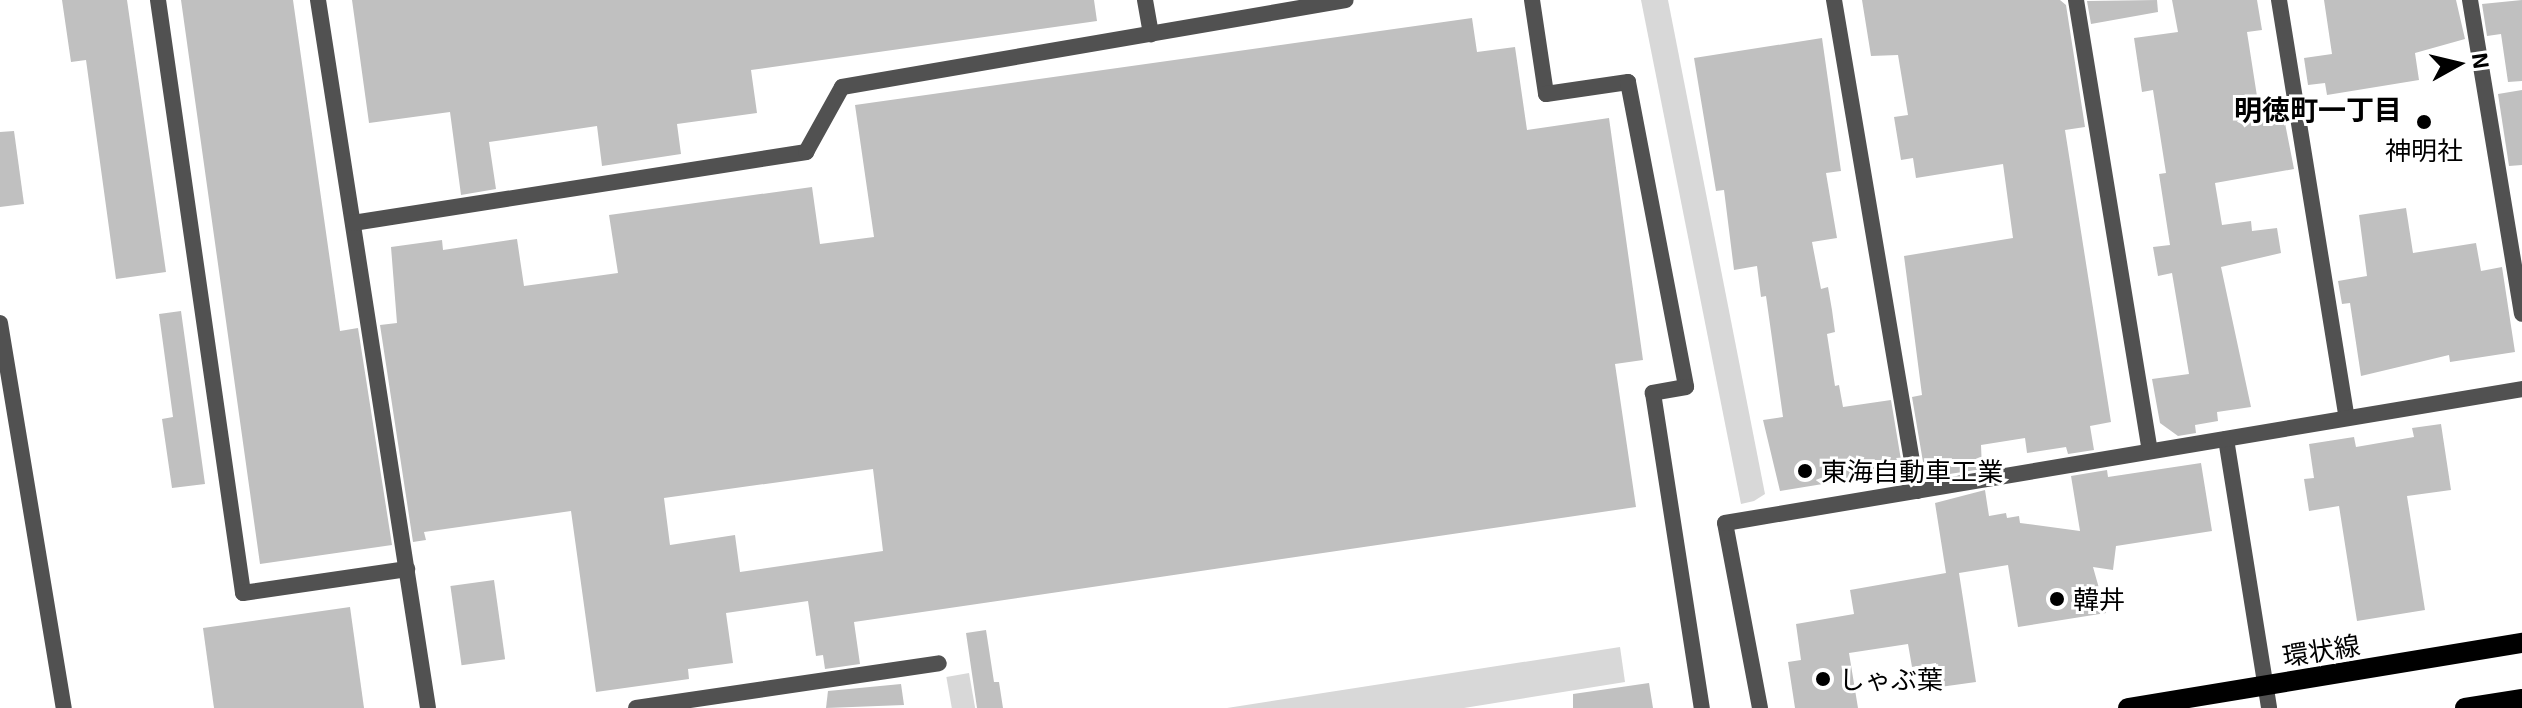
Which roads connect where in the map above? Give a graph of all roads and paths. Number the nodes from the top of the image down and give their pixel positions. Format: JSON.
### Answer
{"nodes":[{"id":1,"x":158,"y":0,"type":"edge"},
{"id":2,"x":318,"y":0,"type":"edge"},
{"id":3,"x":1145,"y":0,"type":"edge"},
{"id":4,"x":1346,"y":0,"type":"edge"},
{"id":5,"x":1532,"y":0,"type":"edge"},
{"id":6,"x":1834,"y":0,"type":"edge"},
{"id":7,"x":2076,"y":0,"type":"edge"},
{"id":8,"x":2279,"y":0,"type":"edge"},
{"id":9,"x":2470,"y":0,"type":"edge"},
{"id":10,"x":1151,"y":34,"type":"junction"},
{"id":11,"x":353,"y":223,"type":"junction"},
{"id":12,"x":2522,"y":314,"type":"edge"},
{"id":13,"x":0,"y":323,"type":"edge"},
{"id":14,"x":2522,"y":389,"type":"edge"},
{"id":15,"x":2347,"y":418,"type":"junction"},
{"id":16,"x":2226,"y":439,"type":"junction"},
{"id":17,"x":2150,"y":451,"type":"junction"},
{"id":18,"x":1917,"y":491,"type":"junction"},
{"id":19,"x":407,"y":569,"type":"junction"},
{"id":20,"x":2522,"y":643,"type":"edge"},
{"id":21,"x":939,"y":663,"type":"dead end"},
{"id":22,"x":2265,"y":685,"type":"junction"},
{"id":23,"x":2522,"y":699,"type":"edge"},
{"id":24,"x":64,"y":708,"type":"edge"},
{"id":25,"x":428,"y":708,"type":"edge"},
{"id":26,"x":636,"y":708,"type":"edge"},
{"id":27,"x":1702,"y":708,"type":"edge"},
{"id":28,"x":1760,"y":708,"type":"edge"},
{"id":29,"x":2128,"y":708,"type":"edge"},
{"id":30,"x":2269,"y":708,"type":"edge"},
{"id":31,"x":2465,"y":708,"type":"edge"}],
"edges":[{"from":1,"to":19,"type":"street"},
{"from":2,"to":11,"type":"street"},
{"from":3,"to":10,"type":"street"},
{"from":4,"to":10,"type":"street"},
{"from":5,"to":27,"type":"street"},
{"from":6,"to":18,"type":"street"},
{"from":7,"to":17,"type":"street"},
{"from":8,"to":15,"type":"street"},
{"from":9,"to":12,"type":"street"},
{"from":10,"to":11,"type":"street"},
{"from":11,"to":19,"type":"street"},
{"from":13,"to":24,"type":"street"},
{"from":14,"to":15,"type":"street"},
{"from":15,"to":16,"type":"street"},
{"from":16,"to":17,"type":"street"},
{"from":16,"to":22,"type":"street"},
{"from":17,"to":18,"type":"street"},
{"from":18,"to":28,"type":"street"},
{"from":19,"to":25,"type":"street"},
{"from":20,"to":22,"type":"main road","name":"環状線"},
{"from":21,"to":26,"type":"street"},
{"from":22,"to":29,"type":"main road","name":"環状線"},
{"from":22,"to":30,"type":"street"},
{"from":23,"to":31,"type":"main road"}]}
